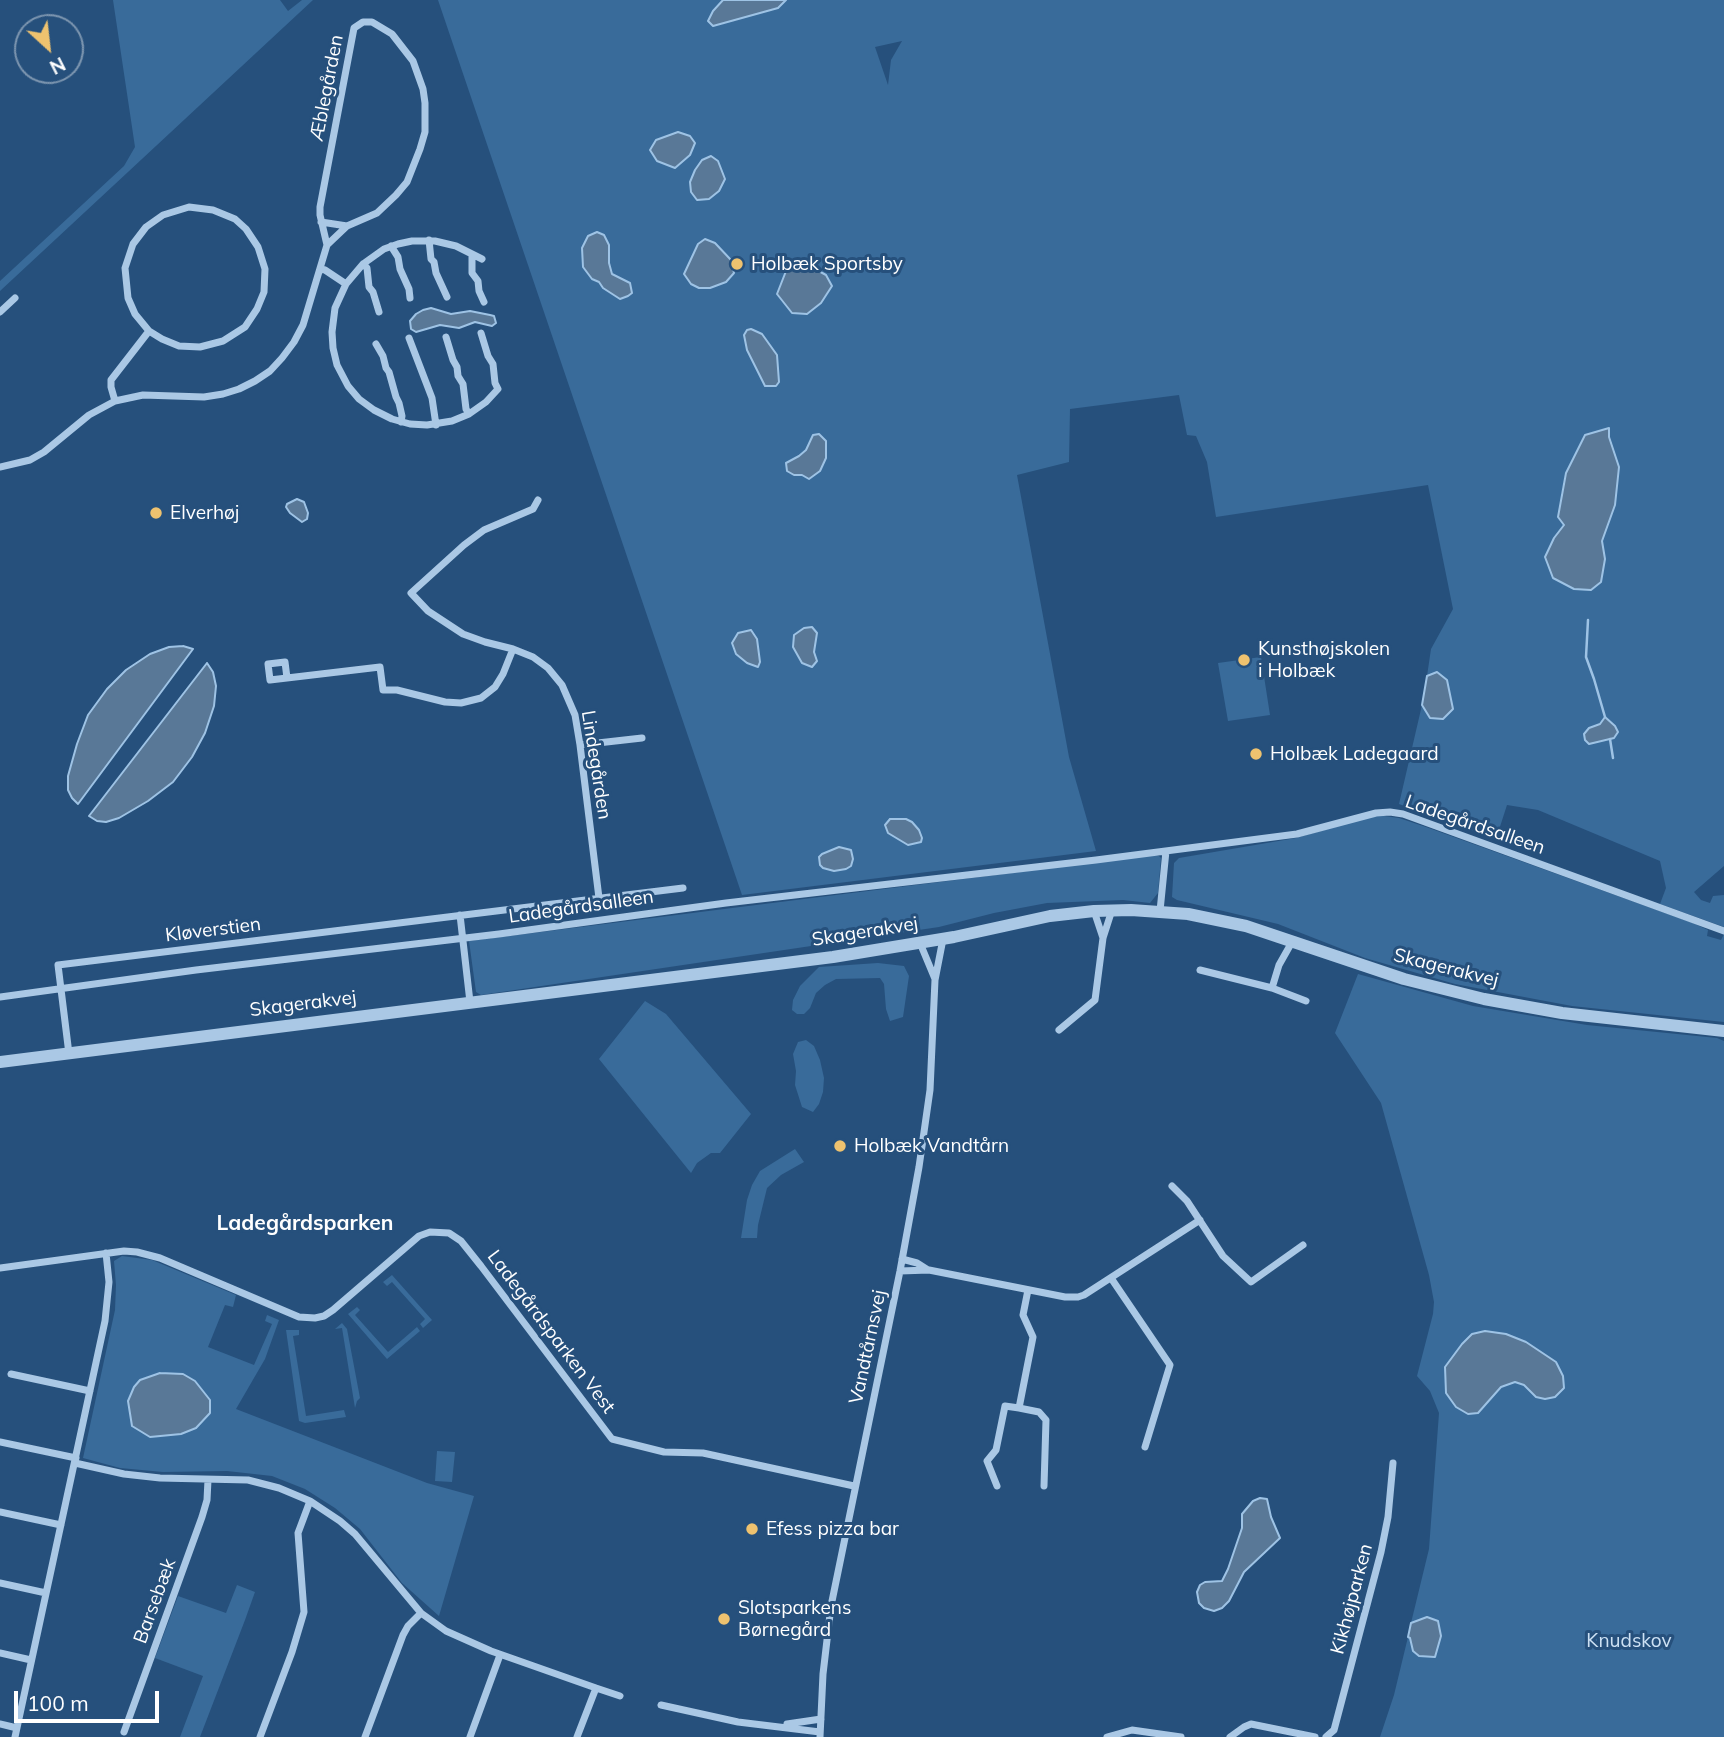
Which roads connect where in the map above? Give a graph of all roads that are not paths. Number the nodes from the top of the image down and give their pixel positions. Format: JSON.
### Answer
{"nodes":[{"id":1,"x":321,"y":222,"type":"junction"},
{"id":2,"x":346,"y":226,"type":"junction"},
{"id":3,"x":429,"y":240,"type":"junction"},
{"id":4,"x":327,"y":245,"type":"junction"},
{"id":5,"x":391,"y":246,"type":"junction"},
{"id":6,"x":472,"y":254,"type":"junction"},
{"id":7,"x":482,"y":259,"type":"dead end"},
{"id":8,"x":363,"y":264,"type":"junction"},
{"id":9,"x":321,"y":269,"type":"junction"},
{"id":10,"x":346,"y":284,"type":"junction"},
{"id":11,"x":446,"y":297,"type":"dead end"},
{"id":12,"x":15,"y":298,"type":"dead end"},
{"id":13,"x":410,"y":298,"type":"dead end"},
{"id":14,"x":484,"y":302,"type":"dead end"},
{"id":15,"x":0,"y":312,"type":"edge"},
{"id":16,"x":379,"y":312,"type":"dead end"},
{"id":17,"x":149,"y":331,"type":"junction"},
{"id":18,"x":481,"y":332,"type":"dead end"},
{"id":19,"x":446,"y":337,"type":"dead end"},
{"id":20,"x":409,"y":338,"type":"dead end"},
{"id":21,"x":376,"y":344,"type":"dead end"},
{"id":22,"x":115,"y":401,"type":"junction"},
{"id":23,"x":469,"y":414,"type":"junction"},
{"id":24,"x":401,"y":422,"type":"junction"},
{"id":25,"x":436,"y":425,"type":"junction"},
{"id":26,"x":0,"y":467,"type":"edge"},
{"id":27,"x":538,"y":500,"type":"dead end"},
{"id":28,"x":513,"y":649,"type":"junction"},
{"id":29,"x":287,"y":678,"type":"dead end"},
{"id":30,"x":642,"y":738,"type":"dead end"},
{"id":31,"x":580,"y":745,"type":"junction"},
{"id":32,"x":1166,"y":851,"type":"junction"},
{"id":33,"x":683,"y":888,"type":"dead end"},
{"id":34,"x":599,"y":898,"type":"junction"},
{"id":35,"x":1112,"y":910,"type":"junction"},
{"id":36,"x":1094,"y":911,"type":"junction"},
{"id":37,"x":1160,"y":911,"type":"junction"},
{"id":38,"x":460,"y":915,"type":"junction"},
{"id":39,"x":1724,"y":931,"type":"edge"},
{"id":40,"x":463,"y":938,"type":"junction"},
{"id":41,"x":943,"y":939,"type":"junction"},
{"id":42,"x":1103,"y":939,"type":"junction"},
{"id":43,"x":1287,"y":939,"type":"junction"},
{"id":44,"x":920,"y":943,"type":"junction"},
{"id":45,"x":1279,"y":965,"type":"junction"},
{"id":46,"x":1200,"y":970,"type":"dead end"},
{"id":47,"x":935,"y":980,"type":"junction"},
{"id":48,"x":61,"y":988,"type":"junction"},
{"id":49,"x":1272,"y":988,"type":"junction"},
{"id":50,"x":0,"y":997,"type":"edge"},
{"id":51,"x":1306,"y":1001,"type":"dead end"},
{"id":52,"x":470,"y":1002,"type":"junction"},
{"id":53,"x":1059,"y":1030,"type":"dead end"},
{"id":54,"x":1724,"y":1031,"type":"edge"},
{"id":55,"x":69,"y":1054,"type":"junction"},
{"id":56,"x":0,"y":1062,"type":"edge"},
{"id":57,"x":1172,"y":1186,"type":"dead end"},
{"id":58,"x":1200,"y":1220,"type":"junction"},
{"id":59,"x":1303,"y":1245,"type":"dead end"},
{"id":60,"x":106,"y":1253,"type":"junction"},
{"id":61,"x":902,"y":1259,"type":"junction"},
{"id":62,"x":0,"y":1268,"type":"edge"},
{"id":63,"x":929,"y":1270,"type":"junction"},
{"id":64,"x":900,"y":1271,"type":"junction"},
{"id":65,"x":1111,"y":1278,"type":"junction"},
{"id":66,"x":1028,"y":1290,"type":"junction"},
{"id":67,"x":11,"y":1374,"type":"dead end"},
{"id":68,"x":90,"y":1391,"type":"junction"},
{"id":69,"x":1019,"y":1408,"type":"junction"},
{"id":70,"x":0,"y":1443,"type":"edge"},
{"id":71,"x":1145,"y":1447,"type":"dead end"},
{"id":72,"x":75,"y":1461,"type":"junction"},
{"id":73,"x":1393,"y":1463,"type":"dead end"},
{"id":74,"x":208,"y":1480,"type":"junction"},
{"id":75,"x":855,"y":1486,"type":"junction"},
{"id":76,"x":997,"y":1486,"type":"dead end"},
{"id":77,"x":1044,"y":1486,"type":"dead end"},
{"id":78,"x":310,"y":1501,"type":"junction"},
{"id":79,"x":0,"y":1513,"type":"edge"},
{"id":80,"x":61,"y":1525,"type":"junction"},
{"id":81,"x":0,"y":1583,"type":"edge"},
{"id":82,"x":46,"y":1593,"type":"junction"},
{"id":83,"x":421,"y":1613,"type":"junction"},
{"id":84,"x":0,"y":1653,"type":"edge"},
{"id":85,"x":500,"y":1655,"type":"junction"},
{"id":86,"x":31,"y":1660,"type":"junction"},
{"id":87,"x":596,"y":1688,"type":"junction"},
{"id":88,"x":620,"y":1696,"type":"dead end"},
{"id":89,"x":661,"y":1705,"type":"dead end"},
{"id":90,"x":821,"y":1718,"type":"junction"},
{"id":91,"x":0,"y":1724,"type":"edge"},
{"id":92,"x":779,"y":1726,"type":"junction"},
{"id":93,"x":17,"y":1728,"type":"junction"},
{"id":94,"x":124,"y":1732,"type":"dead end"},
{"id":95,"x":820,"y":1734,"type":"edge"},
{"id":96,"x":15,"y":1737,"type":"edge"},
{"id":97,"x":260,"y":1737,"type":"edge"},
{"id":98,"x":365,"y":1737,"type":"edge"},
{"id":99,"x":470,"y":1737,"type":"edge"},
{"id":100,"x":577,"y":1737,"type":"edge"},
{"id":101,"x":1107,"y":1737,"type":"edge"},
{"id":102,"x":1181,"y":1737,"type":"edge"},
{"id":103,"x":1230,"y":1737,"type":"edge"},
{"id":104,"x":1315,"y":1737,"type":"edge"},
{"id":105,"x":1326,"y":1737,"type":"edge"}],
"edges":[{"from":1,"to":2,"type":"street"},
{"from":1,"to":2,"type":"street","name":"Æblegården"},
{"from":1,"to":4,"type":"street","name":"Æblegården"},
{"from":2,"to":4,"type":"street","name":"Æblegården"},
{"from":3,"to":5,"type":"street"},
{"from":3,"to":6,"type":"street"},
{"from":3,"to":11,"type":"street"},
{"from":4,"to":9,"type":"street"},
{"from":5,"to":8,"type":"street"},
{"from":5,"to":13,"type":"street"},
{"from":6,"to":7,"type":"street"},
{"from":6,"to":14,"type":"street"},
{"from":8,"to":10,"type":"street"},
{"from":8,"to":16,"type":"street"},
{"from":9,"to":10,"type":"street"},
{"from":9,"to":22,"type":"street"},
{"from":10,"to":24,"type":"street"},
{"from":12,"to":15,"type":"street"},
{"from":17,"to":17,"type":"street"},
{"from":17,"to":22,"type":"street"},
{"from":18,"to":23,"type":"street"},
{"from":19,"to":23,"type":"street"},
{"from":20,"to":25,"type":"street"},
{"from":21,"to":24,"type":"street"},
{"from":22,"to":26,"type":"street"},
{"from":23,"to":25,"type":"street"},
{"from":24,"to":25,"type":"street"},
{"from":27,"to":28,"type":"street","name":"Lindegården"},
{"from":28,"to":29,"type":"street"},
{"from":28,"to":31,"type":"street","name":"Lindegården"},
{"from":30,"to":31,"type":"street"},
{"from":31,"to":34,"type":"street","name":"Lindegården"},
{"from":32,"to":37,"type":"street"},
{"from":32,"to":39,"type":"street","name":"Ladegårdsalleen"},
{"from":32,"to":40,"type":"street","name":"Ladegårdsalleen"},
{"from":33,"to":34,"type":"street","name":"Kløverstien"},
{"from":34,"to":38,"type":"street","name":"Kløverstien"},
{"from":35,"to":36,"type":"street","name":"Skagerakvej"},
{"from":35,"to":37,"type":"street","name":"Skagerakvej"},
{"from":35,"to":42,"type":"street"},
{"from":36,"to":41,"type":"street","name":"Skagerakvej"},
{"from":36,"to":42,"type":"street"},
{"from":37,"to":43,"type":"street","name":"Skagerakvej"},
{"from":38,"to":40,"type":"street"},
{"from":38,"to":48,"type":"street","name":"Kløverstien"},
{"from":40,"to":48,"type":"street","name":"Ladegårdsalleen"},
{"from":40,"to":52,"type":"street"},
{"from":41,"to":44,"type":"street","name":"Skagerakvej"},
{"from":41,"to":47,"type":"street","name":"Vandtårnsvej"},
{"from":42,"to":53,"type":"street"},
{"from":43,"to":45,"type":"street"},
{"from":43,"to":45,"type":"street"},
{"from":43,"to":54,"type":"street","name":"Skagerakvej"},
{"from":44,"to":47,"type":"street","name":"Vandtårnsvej"},
{"from":44,"to":52,"type":"street","name":"Skagerakvej"},
{"from":45,"to":49,"type":"street"},
{"from":46,"to":49,"type":"street"},
{"from":47,"to":61,"type":"street","name":"Vandtårnsvej"},
{"from":48,"to":50,"type":"street","name":"Ladegårdsalleen"},
{"from":48,"to":55,"type":"street","name":"Kløverstien"},
{"from":49,"to":51,"type":"street"},
{"from":52,"to":55,"type":"street","name":"Skagerakvej"},
{"from":55,"to":56,"type":"street","name":"Skagerakvej"},
{"from":57,"to":58,"type":"street"},
{"from":58,"to":59,"type":"street"},
{"from":58,"to":65,"type":"street"},
{"from":60,"to":62,"type":"street"},
{"from":60,"to":68,"type":"street"},
{"from":60,"to":75,"type":"street","name":"Ladegårdsparken Vest"},
{"from":61,"to":63,"type":"street"},
{"from":61,"to":64,"type":"street","name":"Vandtårnsvej"},
{"from":63,"to":64,"type":"street"},
{"from":63,"to":66,"type":"street"},
{"from":64,"to":75,"type":"street","name":"Vandtårnsvej"},
{"from":65,"to":66,"type":"street"},
{"from":65,"to":71,"type":"street"},
{"from":66,"to":69,"type":"street"},
{"from":67,"to":68,"type":"street"},
{"from":68,"to":72,"type":"street"},
{"from":69,"to":76,"type":"street"},
{"from":69,"to":77,"type":"street"},
{"from":70,"to":72,"type":"street"},
{"from":72,"to":74,"type":"street"},
{"from":72,"to":80,"type":"street"},
{"from":73,"to":105,"type":"street","name":"Kikhøjparken"},
{"from":74,"to":78,"type":"street"},
{"from":74,"to":94,"type":"street","name":"Barsebæk"},
{"from":75,"to":90,"type":"street","name":"Vandtårnsvej"},
{"from":78,"to":83,"type":"street"},
{"from":78,"to":97,"type":"street"},
{"from":79,"to":80,"type":"street"},
{"from":80,"to":82,"type":"street"},
{"from":81,"to":82,"type":"street"},
{"from":82,"to":86,"type":"street"},
{"from":83,"to":85,"type":"street"},
{"from":83,"to":98,"type":"street"},
{"from":84,"to":86,"type":"street"},
{"from":85,"to":87,"type":"street"},
{"from":85,"to":99,"type":"street"},
{"from":86,"to":93,"type":"street"},
{"from":87,"to":88,"type":"street"},
{"from":87,"to":100,"type":"street"},
{"from":89,"to":92,"type":"street","name":"Vandtårnsvej"},
{"from":90,"to":92,"type":"street","name":"Vandtårnsvej"},
{"from":90,"to":95,"type":"street","name":"Vandtårnsvej"},
{"from":91,"to":93,"type":"street"},
{"from":92,"to":95,"type":"street","name":"Vandtårnsvej"},
{"from":93,"to":96,"type":"street"},
{"from":101,"to":102,"type":"street"},
{"from":103,"to":104,"type":"street"}]}
